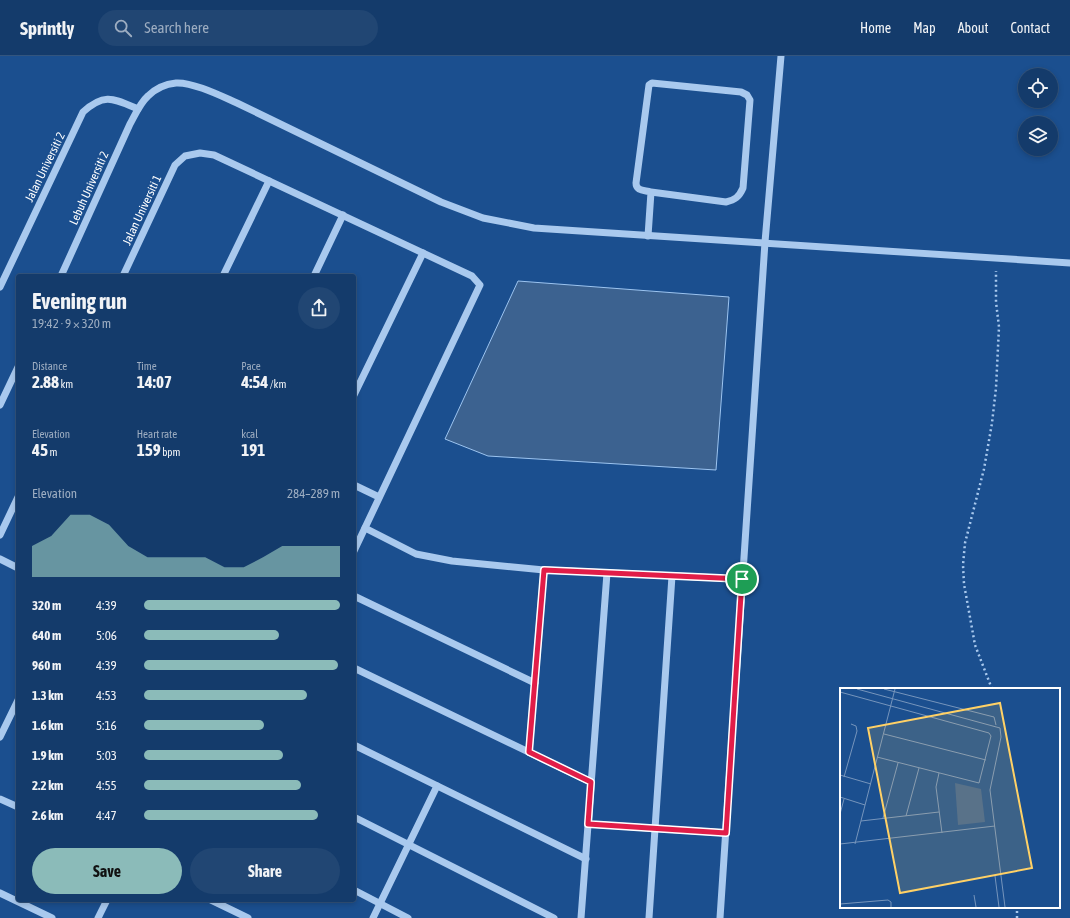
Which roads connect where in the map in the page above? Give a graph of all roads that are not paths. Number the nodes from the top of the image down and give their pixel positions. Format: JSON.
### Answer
{"nodes":[{"id":1,"x":781,"y":56,"type":"edge"},
{"id":2,"x":138,"y":110,"type":"junction"},
{"id":3,"x":269,"y":181,"type":"junction"},
{"id":4,"x":651,"y":192,"type":"junction"},
{"id":5,"x":343,"y":215,"type":"junction"},
{"id":6,"x":648,"y":236,"type":"junction"},
{"id":7,"x":765,"y":242,"type":"junction"},
{"id":8,"x":423,"y":253,"type":"junction"},
{"id":9,"x":1070,"y":264,"type":"edge"},
{"id":10,"x":62,"y":274,"type":"edge"},
{"id":11,"x":124,"y":274,"type":"edge"},
{"id":12,"x":224,"y":274,"type":"edge"},
{"id":13,"x":315,"y":274,"type":"edge"},
{"id":14,"x":0,"y":285,"type":"edge"},
{"id":15,"x":16,"y":371,"type":"edge"},
{"id":16,"x":356,"y":390,"type":"edge"},
{"id":17,"x":0,"y":405,"type":"edge"},
{"id":18,"x":356,"y":486,"type":"edge"},
{"id":19,"x":380,"y":497,"type":"junction"},
{"id":20,"x":16,"y":501,"type":"edge"},
{"id":21,"x":365,"y":528,"type":"junction"},
{"id":22,"x":0,"y":535,"type":"edge"},
{"id":23,"x":356,"y":547,"type":"edge"},
{"id":24,"x":0,"y":559,"type":"edge"},
{"id":25,"x":16,"y":567,"type":"edge"},
{"id":26,"x":544,"y":570,"type":"junction"},
{"id":27,"x":607,"y":573,"type":"junction"},
{"id":28,"x":672,"y":576,"type":"junction"},
{"id":29,"x":742,"y":579,"type":"junction"},
{"id":30,"x":356,"y":597,"type":"edge"},
{"id":31,"x":356,"y":669,"type":"edge"},
{"id":32,"x":535,"y":682,"type":"junction"},
{"id":33,"x":16,"y":704,"type":"edge"},
{"id":34,"x":0,"y":737,"type":"edge"},
{"id":35,"x":356,"y":746,"type":"edge"},
{"id":36,"x":529,"y":752,"type":"junction"},
{"id":37,"x":591,"y":782,"type":"junction"},
{"id":38,"x":437,"y":786,"type":"junction"},
{"id":39,"x":0,"y":799,"type":"edge"},
{"id":40,"x":16,"y":806,"type":"edge"},
{"id":41,"x":356,"y":818,"type":"edge"},
{"id":42,"x":588,"y":824,"type":"junction"},
{"id":43,"x":655,"y":828,"type":"junction"},
{"id":44,"x":726,"y":833,"type":"junction"},
{"id":45,"x":409,"y":845,"type":"junction"},
{"id":46,"x":586,"y":859,"type":"junction"},
{"id":47,"x":356,"y":891,"type":"edge"},
{"id":48,"x":0,"y":893,"type":"edge"},
{"id":49,"x":16,"y":901,"type":"edge"},
{"id":50,"x":19,"y":902,"type":"edge"},
{"id":51,"x":106,"y":902,"type":"edge"},
{"id":52,"x":215,"y":902,"type":"edge"},
{"id":53,"x":380,"y":904,"type":"junction"},
{"id":54,"x":52,"y":918,"type":"edge"},
{"id":55,"x":98,"y":918,"type":"edge"},
{"id":56,"x":248,"y":918,"type":"edge"},
{"id":57,"x":373,"y":918,"type":"edge"},
{"id":58,"x":408,"y":918,"type":"edge"},
{"id":59,"x":554,"y":918,"type":"edge"},
{"id":60,"x":581,"y":918,"type":"edge"},
{"id":61,"x":649,"y":918,"type":"edge"},
{"id":62,"x":720,"y":918,"type":"edge"}],
"edges":[{"from":1,"to":7,"type":"street"},
{"from":2,"to":6,"type":"street","name":"Lebuh Universiti 2"},
{"from":2,"to":10,"type":"street","name":"Lebuh Universiti 2"},
{"from":2,"to":14,"type":"street","name":"Jalan Universiti 2"},
{"from":3,"to":5,"type":"street"},
{"from":3,"to":11,"type":"street","name":"Jalan Universiti 1"},
{"from":3,"to":12,"type":"street"},
{"from":4,"to":4,"type":"street"},
{"from":4,"to":6,"type":"street"},
{"from":5,"to":8,"type":"street"},
{"from":5,"to":13,"type":"street"},
{"from":6,"to":7,"type":"street","name":"Lebuh Universiti 2"},
{"from":7,"to":9,"type":"street","name":"Lebuh Universiti 2"},
{"from":7,"to":29,"type":"street"},
{"from":8,"to":16,"type":"street"},
{"from":8,"to":19,"type":"street"},
{"from":15,"to":17,"type":"street"},
{"from":18,"to":19,"type":"street"},
{"from":19,"to":21,"type":"street"},
{"from":20,"to":22,"type":"street"},
{"from":21,"to":23,"type":"street"},
{"from":21,"to":26,"type":"street"},
{"from":24,"to":25,"type":"street"},
{"from":26,"to":27,"type":"street"},
{"from":26,"to":32,"type":"street"},
{"from":27,"to":28,"type":"street"},
{"from":27,"to":37,"type":"street"},
{"from":28,"to":29,"type":"street"},
{"from":28,"to":43,"type":"street"},
{"from":29,"to":44,"type":"street"},
{"from":30,"to":32,"type":"street"},
{"from":31,"to":36,"type":"street"},
{"from":32,"to":36,"type":"street"},
{"from":33,"to":34,"type":"street"},
{"from":35,"to":38,"type":"street"},
{"from":36,"to":37,"type":"street"},
{"from":37,"to":42,"type":"street"},
{"from":38,"to":45,"type":"street"},
{"from":38,"to":46,"type":"street"},
{"from":39,"to":40,"type":"street"},
{"from":41,"to":45,"type":"street"},
{"from":42,"to":43,"type":"street"},
{"from":42,"to":46,"type":"street"},
{"from":43,"to":44,"type":"street"},
{"from":43,"to":61,"type":"street"},
{"from":44,"to":62,"type":"street"},
{"from":45,"to":53,"type":"street"},
{"from":45,"to":59,"type":"street"},
{"from":46,"to":60,"type":"street"},
{"from":47,"to":53,"type":"street"},
{"from":48,"to":49,"type":"street"},
{"from":50,"to":54,"type":"street"},
{"from":51,"to":55,"type":"street"},
{"from":52,"to":56,"type":"street"},
{"from":53,"to":57,"type":"street"},
{"from":53,"to":58,"type":"street"}]}
